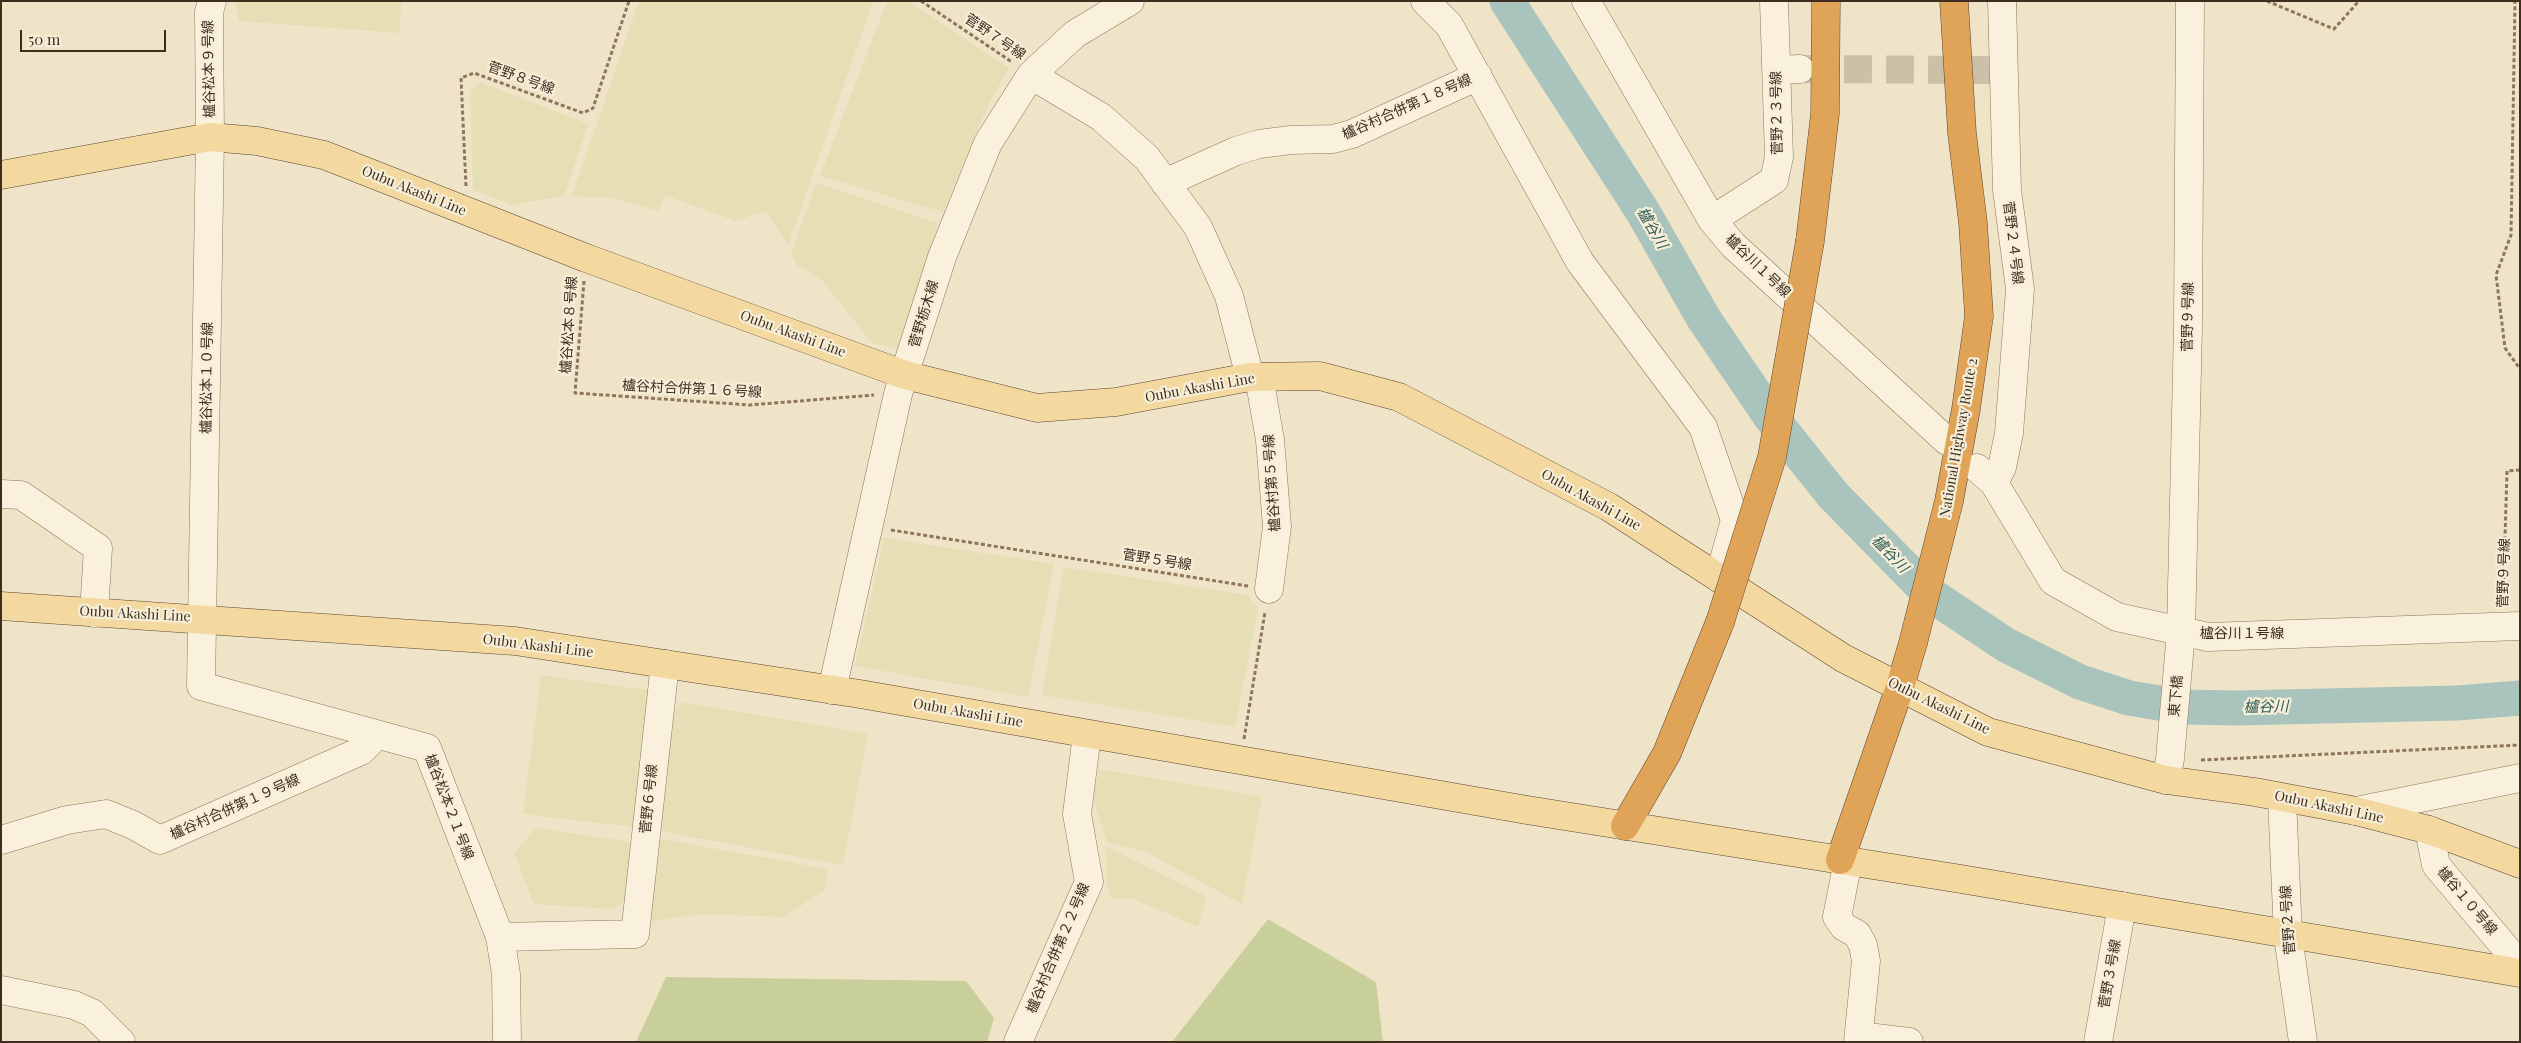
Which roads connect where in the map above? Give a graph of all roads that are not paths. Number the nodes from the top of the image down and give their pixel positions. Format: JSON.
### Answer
{"nodes":[{"id":1,"x":212,"y":1,"type":"edge"},
{"id":2,"x":1130,"y":1,"type":"edge"},
{"id":3,"x":1424,"y":1,"type":"edge"},
{"id":4,"x":1586,"y":1,"type":"edge"},
{"id":5,"x":1774,"y":1,"type":"edge"},
{"id":6,"x":1826,"y":1,"type":"edge"},
{"id":7,"x":1954,"y":1,"type":"edge"},
{"id":8,"x":2002,"y":1,"type":"edge"},
{"id":9,"x":2190,"y":1,"type":"edge"},
{"id":10,"x":1031,"y":75,"type":"junction"},
{"id":11,"x":1478,"y":76,"type":"junction"},
{"id":12,"x":210,"y":137,"type":"junction"},
{"id":13,"x":1,"y":174,"type":"edge"},
{"id":14,"x":1165,"y":183,"type":"junction"},
{"id":15,"x":1712,"y":220,"type":"junction"},
{"id":16,"x":1254,"y":377,"type":"junction"},
{"id":17,"x":902,"y":384,"type":"junction"},
{"id":18,"x":1947,"y":441,"type":"dead end"},
{"id":19,"x":1986,"y":476,"type":"joint"},
{"id":20,"x":1,"y":494,"type":"edge"},
{"id":21,"x":1719,"y":578,"type":"junction"},
{"id":22,"x":1268,"y":589,"type":"road end"},
{"id":23,"x":1,"y":606,"type":"edge"},
{"id":24,"x":94,"y":613,"type":"junction"},
{"id":25,"x":203,"y":618,"type":"junction"},
{"id":26,"x":2511,"y":626,"type":"edge"},
{"id":27,"x":2181,"y":632,"type":"junction"},
{"id":28,"x":665,"y":664,"type":"junction"},
{"id":29,"x":1900,"y":687,"type":"junction"},
{"id":30,"x":832,"y":690,"type":"junction"},
{"id":31,"x":372,"y":733,"type":"junction"},
{"id":32,"x":1087,"y":734,"type":"junction"},
{"id":33,"x":2168,"y":769,"type":"junction"},
{"id":34,"x":2520,"y":778,"type":"edge"},
{"id":35,"x":2282,"y":798,"type":"junction"},
{"id":36,"x":2356,"y":811,"type":"junction"},
{"id":37,"x":1625,"y":826,"type":"junction"},
{"id":38,"x":2428,"y":830,"type":"junction"},
{"id":39,"x":1,"y":840,"type":"edge"},
{"id":40,"x":1844,"y":861,"type":"junction"},
{"id":41,"x":2520,"y":864,"type":"edge"},
{"id":42,"x":2122,"y":906,"type":"junction"},
{"id":43,"x":2288,"y":936,"type":"junction"},
{"id":44,"x":500,"y":937,"type":"junction"},
{"id":45,"x":2520,"y":964,"type":"edge"},
{"id":46,"x":2520,"y":973,"type":"edge"},
{"id":47,"x":1,"y":990,"type":"edge"},
{"id":48,"x":1859,"y":1039,"type":"edge"},
{"id":49,"x":121,"y":1042,"type":"edge"},
{"id":50,"x":507,"y":1042,"type":"edge"},
{"id":51,"x":1018,"y":1042,"type":"edge"},
{"id":52,"x":1909,"y":1042,"type":"edge"},
{"id":53,"x":2098,"y":1042,"type":"edge"},
{"id":54,"x":2304,"y":1042,"type":"edge"}],
"edges":[{"from":1,"to":12,"type":"street","name":"櫨谷松本９号線"},
{"from":2,"to":10,"type":"street","name":"菅野栃木線"},
{"from":3,"to":11,"type":"street"},
{"from":4,"to":15,"type":"street","name":"櫨谷川１号線"},
{"from":5,"to":15,"type":"street","name":"菅野２３号線"},
{"from":6,"to":37,"type":"highway","bridge":true},
{"from":7,"to":29,"type":"highway","name":"National Highway Route 2"},
{"from":8,"to":19,"type":"street","name":"菅野２４号線"},
{"from":9,"to":27,"type":"street","name":"菅野９号線"},
{"from":10,"to":14,"type":"street","name":"櫨谷村第５号線"},
{"from":10,"to":17,"type":"street","name":"菅野栃木線"},
{"from":11,"to":14,"type":"street","name":"櫨谷村合併第１８号線"},
{"from":11,"to":21,"type":"street"},
{"from":12,"to":13,"type":"main road","name":"Oubu Akashi Line"},
{"from":12,"to":17,"type":"main road","name":"Oubu Akashi Line"},
{"from":12,"to":25,"type":"street","name":"櫨谷松本１０号線"},
{"from":14,"to":16,"type":"street","name":"櫨谷村第５号線"},
{"from":15,"to":18,"type":"street","name":"櫨谷川１号線"},
{"from":16,"to":17,"type":"main road","name":"Oubu Akashi Line"},
{"from":16,"to":21,"type":"main road","name":"Oubu Akashi Line"},
{"from":16,"to":22,"type":"street","name":"櫨谷村第５号線"},
{"from":17,"to":30,"type":"street","name":"菅野栃木線"},
{"from":19,"to":27,"type":"street","name":"櫨谷川１号線"},
{"from":20,"to":24,"type":"street"},
{"from":21,"to":29,"type":"main road","name":"Oubu Akashi Line"},
{"from":23,"to":24,"type":"main road","name":"Oubu Akashi Line"},
{"from":24,"to":25,"type":"main road","name":"Oubu Akashi Line"},
{"from":25,"to":28,"type":"main road","name":"Oubu Akashi Line"},
{"from":25,"to":31,"type":"street","name":"櫨谷松本２１号線"},
{"from":26,"to":27,"type":"street","name":"櫨谷川１号線"},
{"from":27,"to":33,"type":"street","name":"東下橋"},
{"from":28,"to":30,"type":"main road","name":"Oubu Akashi Line"},
{"from":28,"to":44,"type":"street","name":"菅野６号線"},
{"from":29,"to":33,"type":"main road","name":"Oubu Akashi Line"},
{"from":29,"to":40,"type":"highway","name":"National Highway Route 2"},
{"from":30,"to":32,"type":"main road","name":"Oubu Akashi Line"},
{"from":31,"to":39,"type":"street","name":"櫨谷村合併第１９号線"},
{"from":31,"to":44,"type":"street","name":"櫨谷松本２１号線"},
{"from":32,"to":37,"type":"main road","name":"Oubu Akashi Line"},
{"from":32,"to":51,"type":"street","name":"櫨谷村合併第２２号線"},
{"from":33,"to":35,"type":"main road","name":"Oubu Akashi Line"},
{"from":34,"to":36,"type":"street"},
{"from":35,"to":36,"type":"main road","name":"Oubu Akashi Line"},
{"from":35,"to":43,"type":"street","name":"菅野２号線"},
{"from":36,"to":38,"type":"main road","name":"Oubu Akashi Line"},
{"from":37,"to":40,"type":"main road","name":"Oubu Akashi Line"},
{"from":38,"to":41,"type":"main road","name":"Oubu Akashi Line"},
{"from":38,"to":45,"type":"street","name":"櫨谷１０号線"},
{"from":40,"to":42,"type":"main road","name":"Oubu Akashi Line"},
{"from":40,"to":48,"type":"street"},
{"from":42,"to":43,"type":"main road","name":"Oubu Akashi Line"},
{"from":42,"to":53,"type":"street","name":"菅野３号線"},
{"from":43,"to":46,"type":"main road","name":"Oubu Akashi Line"},
{"from":43,"to":54,"type":"street","name":"菅野２号線"},
{"from":44,"to":50,"type":"street"},
{"from":47,"to":49,"type":"street"},
{"from":48,"to":52,"type":"street"}]}
